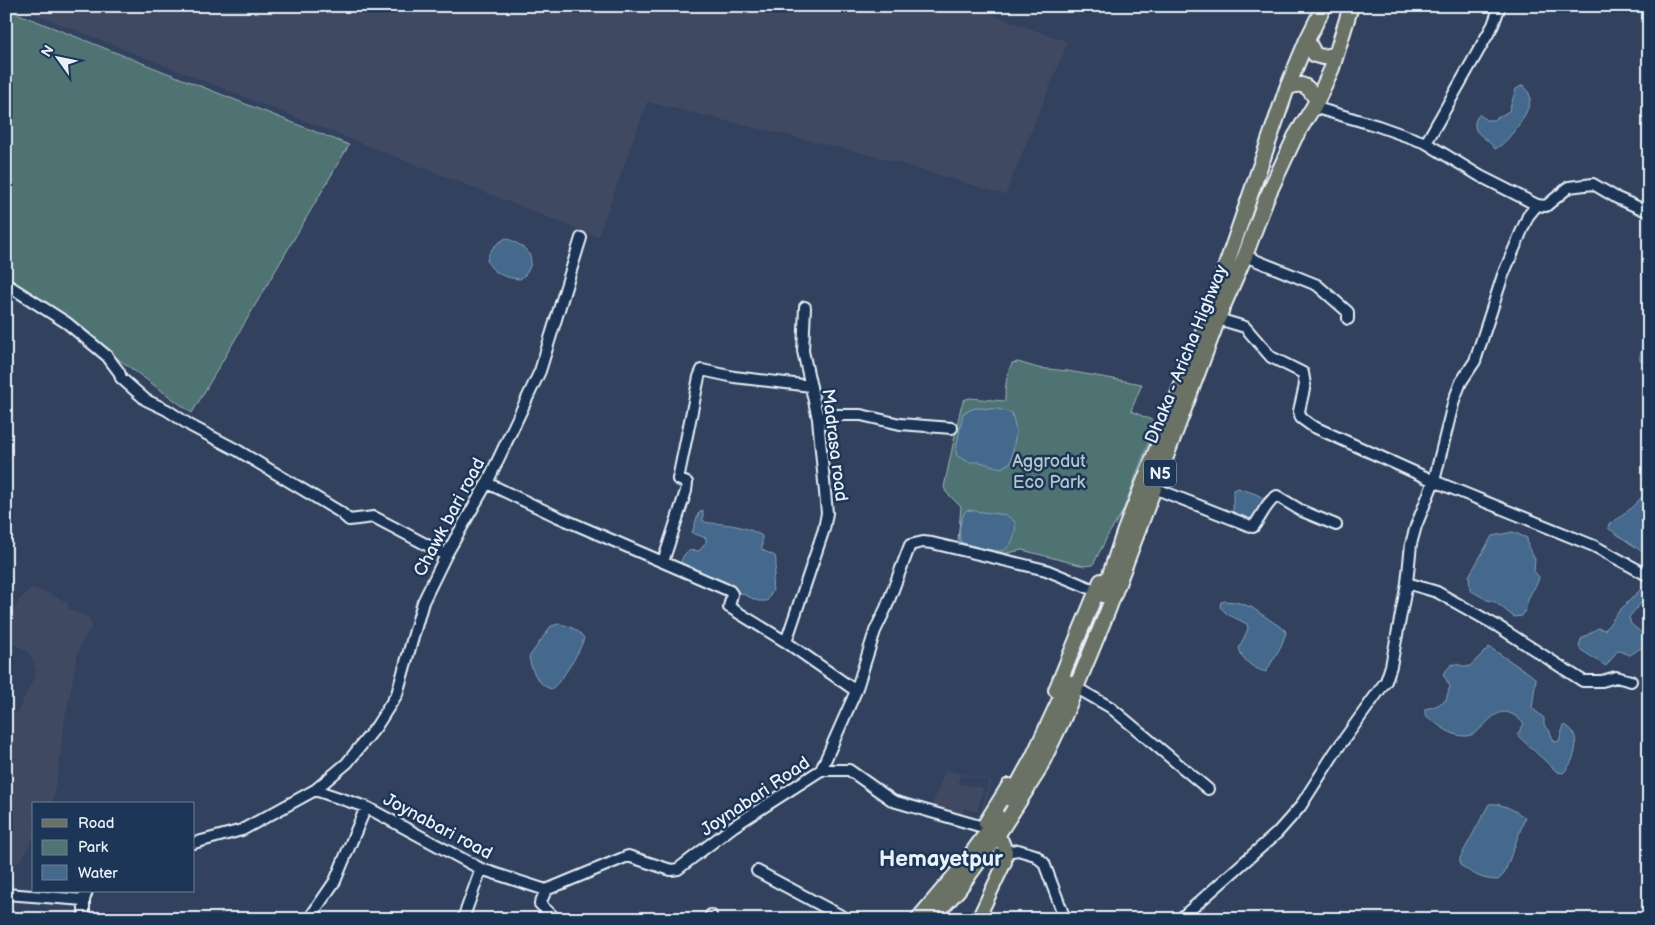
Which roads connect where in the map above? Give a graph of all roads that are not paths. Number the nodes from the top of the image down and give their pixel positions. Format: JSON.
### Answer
{"nodes":[{"id":1,"x":1324,"y":6,"type":"edge"},
{"id":2,"x":1351,"y":6,"type":"edge"},
{"id":3,"x":1500,"y":6,"type":"edge"},
{"id":4,"x":1307,"y":40,"type":"junction"},
{"id":5,"x":1336,"y":54,"type":"junction"},
{"id":6,"x":1287,"y":88,"type":"junction"},
{"id":7,"x":1315,"y":104,"type":"junction"},
{"id":8,"x":1426,"y":143,"type":"junction"},
{"id":9,"x":1537,"y":205,"type":"junction"},
{"id":10,"x":1649,"y":212,"type":"edge"},
{"id":11,"x":581,"y":238,"type":"dead end"},
{"id":12,"x":1245,"y":256,"type":"junction"},
{"id":13,"x":6,"y":284,"type":"edge"},
{"id":14,"x":804,"y":307,"type":"dead end"},
{"id":15,"x":1218,"y":319,"type":"junction"},
{"id":16,"x":1348,"y":319,"type":"dead end"},
{"id":17,"x":811,"y":386,"type":"junction"},
{"id":18,"x":818,"y":419,"type":"junction"},
{"id":19,"x":952,"y":428,"type":"dead end"},
{"id":20,"x":1434,"y":480,"type":"junction"},
{"id":21,"x":487,"y":484,"type":"junction"},
{"id":22,"x":1154,"y":488,"type":"junction"},
{"id":23,"x":1336,"y":525,"type":"dead end"},
{"id":24,"x":1131,"y":532,"type":"junction"},
{"id":25,"x":446,"y":555,"type":"junction"},
{"id":26,"x":664,"y":562,"type":"junction"},
{"id":27,"x":1649,"y":576,"type":"edge"},
{"id":28,"x":1407,"y":584,"type":"junction"},
{"id":29,"x":1097,"y":592,"type":"junction"},
{"id":30,"x":786,"y":642,"type":"junction"},
{"id":31,"x":1631,"y":681,"type":"dead end"},
{"id":32,"x":856,"y":691,"type":"junction"},
{"id":33,"x":1082,"y":692,"type":"junction"},
{"id":34,"x":821,"y":770,"type":"junction"},
{"id":35,"x":1208,"y":789,"type":"dead end"},
{"id":36,"x":315,"y":790,"type":"junction"},
{"id":37,"x":366,"y":807,"type":"junction"},
{"id":38,"x":983,"y":827,"type":"junction"},
{"id":39,"x":195,"y":843,"type":"edge"},
{"id":40,"x":1002,"y":849,"type":"junction"},
{"id":41,"x":481,"y":869,"type":"junction"},
{"id":42,"x":757,"y":871,"type":"dead end"},
{"id":43,"x":546,"y":890,"type":"junction"},
{"id":44,"x":6,"y":894,"type":"edge"},
{"id":45,"x":85,"y":896,"type":"edge"},
{"id":46,"x":84,"y":919,"type":"edge"},
{"id":47,"x":309,"y":919,"type":"edge"},
{"id":48,"x":463,"y":919,"type":"edge"},
{"id":49,"x":556,"y":919,"type":"edge"},
{"id":50,"x":846,"y":919,"type":"edge"},
{"id":51,"x":909,"y":919,"type":"edge"},
{"id":52,"x":918,"y":919,"type":"edge"},
{"id":53,"x":931,"y":919,"type":"edge"},
{"id":54,"x":942,"y":919,"type":"edge"},
{"id":55,"x":972,"y":919,"type":"edge"},
{"id":56,"x":978,"y":919,"type":"edge"},
{"id":57,"x":1065,"y":919,"type":"edge"},
{"id":58,"x":1180,"y":919,"type":"edge"}],
"edges":[{"from":1,"to":4,"type":"highway","name":"Dhaka - Aricha Highway","number":"N5"},
{"from":2,"to":5,"type":"highway","name":"Dhaka - Aricha Highway","number":"N5"},
{"from":3,"to":8,"type":"street"},
{"from":4,"to":5,"type":"highway"},
{"from":4,"to":6,"type":"highway","name":"Dhaka - Aricha Highway","number":"N5"},
{"from":5,"to":7,"type":"highway","name":"Dhaka - Aricha Highway","number":"N5"},
{"from":6,"to":7,"type":"highway"},
{"from":6,"to":24,"type":"highway","name":"Dhaka - Aricha Highway","number":"N5"},
{"from":7,"to":8,"type":"street"},
{"from":7,"to":12,"type":"highway","name":"Dhaka - Aricha Highway","number":"N5"},
{"from":8,"to":9,"type":"street"},
{"from":9,"to":10,"type":"street"},
{"from":9,"to":20,"type":"street"},
{"from":11,"to":21,"type":"street","name":"Chawk bari road"},
{"from":12,"to":15,"type":"highway","name":"Dhaka - Aricha Highway","number":"N5"},
{"from":12,"to":16,"type":"street"},
{"from":13,"to":25,"type":"street"},
{"from":14,"to":17,"type":"street","name":"Madrasa road"},
{"from":15,"to":20,"type":"street"},
{"from":15,"to":22,"type":"highway","name":"Dhaka - Aricha Highway","number":"N5"},
{"from":17,"to":18,"type":"street","name":"Madrasa road"},
{"from":17,"to":26,"type":"street"},
{"from":18,"to":19,"type":"street"},
{"from":18,"to":30,"type":"street","name":"Madrasa road"},
{"from":20,"to":27,"type":"street"},
{"from":20,"to":28,"type":"street"},
{"from":21,"to":25,"type":"street","name":"Chawk bari road"},
{"from":21,"to":26,"type":"street"},
{"from":22,"to":23,"type":"street"},
{"from":22,"to":24,"type":"highway","name":"Dhaka - Aricha Highway","number":"N5"},
{"from":24,"to":29,"type":"highway"},
{"from":24,"to":33,"type":"highway"},
{"from":24,"to":52,"type":"highway","name":"Dhaka - Aricha Highway","number":"N5"},
{"from":24,"to":53,"type":"highway","name":"Dhaka - Aricha Highway","number":"N5"},
{"from":25,"to":36,"type":"street","name":"Chawk bari road"},
{"from":26,"to":30,"type":"street"},
{"from":28,"to":31,"type":"street"},
{"from":28,"to":58,"type":"street"},
{"from":29,"to":32,"type":"street"},
{"from":29,"to":38,"type":"highway"},
{"from":30,"to":32,"type":"street"},
{"from":32,"to":34,"type":"street"},
{"from":33,"to":35,"type":"street"},
{"from":33,"to":40,"type":"highway"},
{"from":34,"to":38,"type":"street","name":"Joynabari Road"},
{"from":34,"to":43,"type":"street","name":"Joynabari Road"},
{"from":36,"to":37,"type":"street","name":"Joynabari road"},
{"from":36,"to":39,"type":"street","name":"Chawk bari road"},
{"from":37,"to":41,"type":"street","name":"Joynabari road"},
{"from":37,"to":47,"type":"street"},
{"from":38,"to":51,"type":"highway"},
{"from":40,"to":54,"type":"highway"},
{"from":40,"to":55,"type":"main road"},
{"from":40,"to":56,"type":"main road"},
{"from":40,"to":57,"type":"street"},
{"from":41,"to":43,"type":"street","name":"Joynabari road"},
{"from":41,"to":48,"type":"street"},
{"from":42,"to":50,"type":"street"},
{"from":43,"to":49,"type":"street"},
{"from":44,"to":45,"type":"street"},
{"from":45,"to":46,"type":"street"}]}
